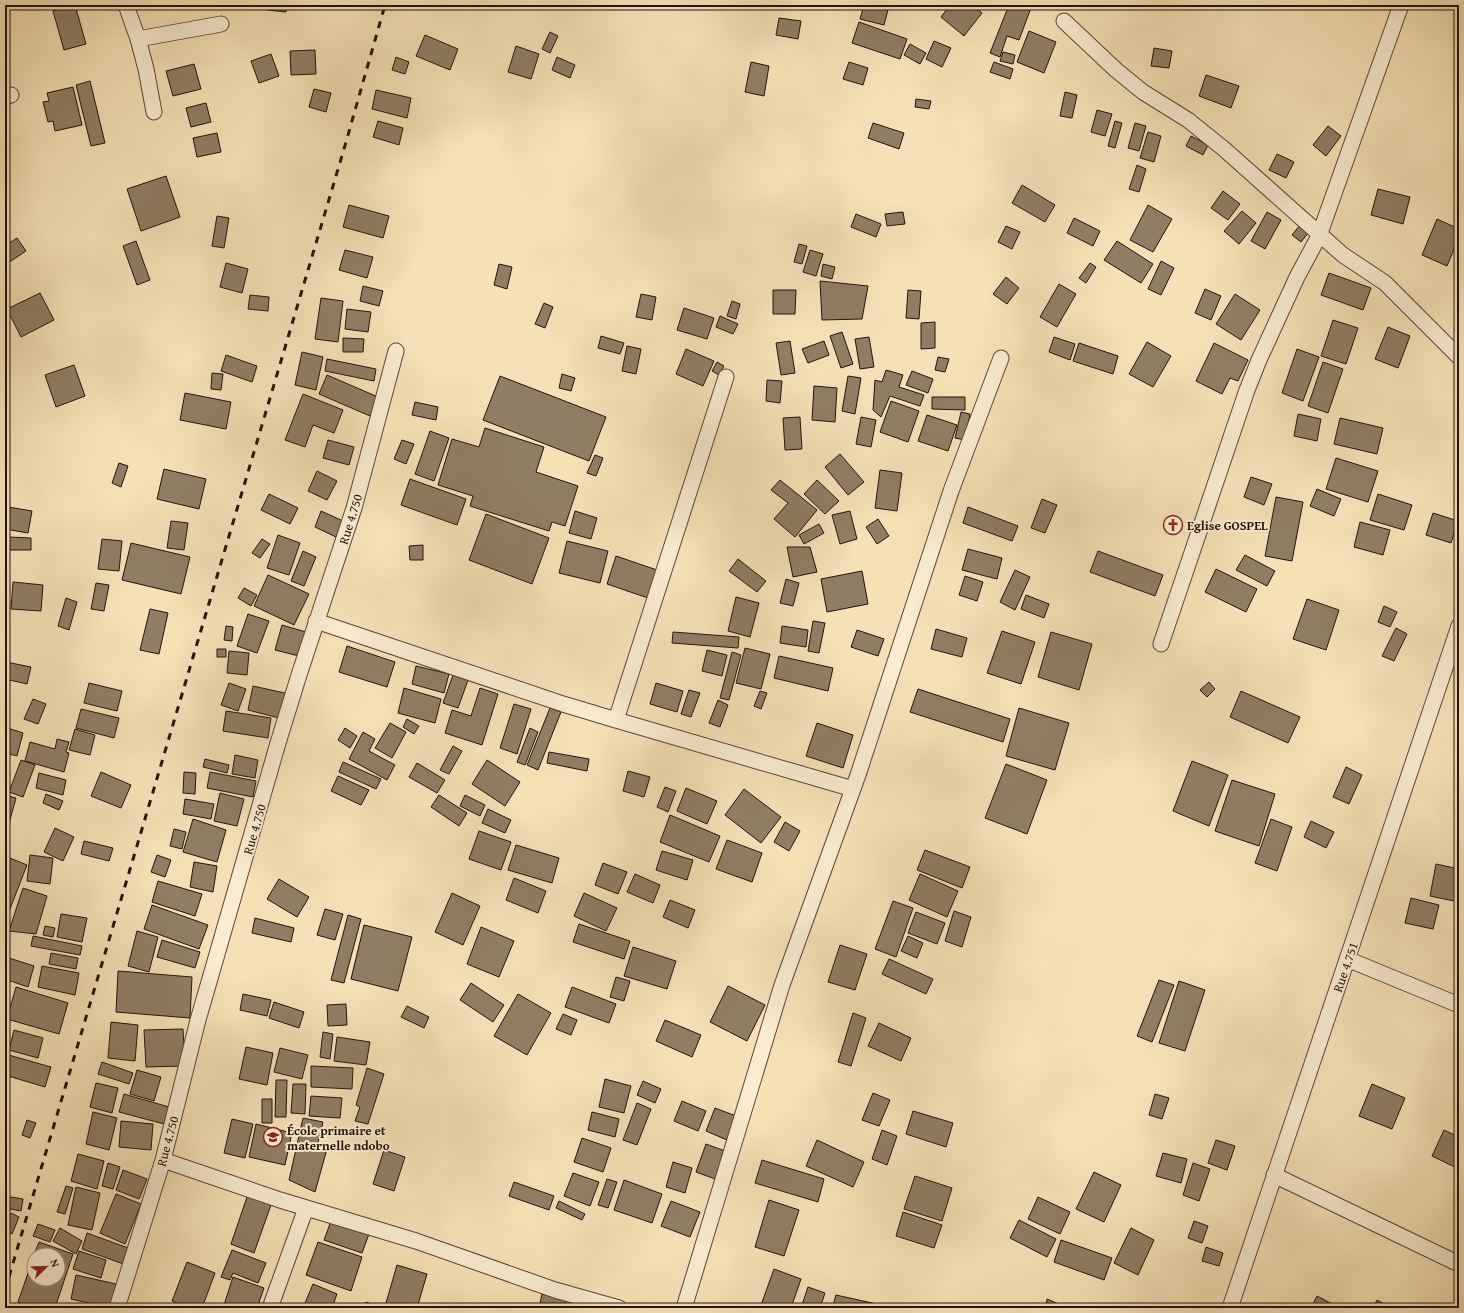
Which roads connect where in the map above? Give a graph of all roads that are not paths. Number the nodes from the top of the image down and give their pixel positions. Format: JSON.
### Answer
{"nodes":[{"id":1,"x":126,"y":5,"type":"edge"},
{"id":2,"x":1401,"y":5,"type":"edge"},
{"id":3,"x":1064,"y":21,"type":"dead end"},
{"id":4,"x":222,"y":24,"type":"dead end"},
{"id":5,"x":138,"y":39,"type":"junction"},
{"id":6,"x":154,"y":112,"type":"dead end"},
{"id":7,"x":1319,"y":236,"type":"junction"},
{"id":8,"x":396,"y":351,"type":"dead end"},
{"id":9,"x":1459,"y":357,"type":"edge"},
{"id":10,"x":1001,"y":358,"type":"dead end"},
{"id":11,"x":726,"y":377,"type":"dead end"},
{"id":12,"x":316,"y":621,"type":"junction"},
{"id":13,"x":1459,"y":626,"type":"edge"},
{"id":14,"x":1161,"y":644,"type":"dead end"},
{"id":15,"x":616,"y":720,"type":"junction"},
{"id":16,"x":853,"y":789,"type":"junction"},
{"id":17,"x":1347,"y":959,"type":"junction"},
{"id":18,"x":1459,"y":1005,"type":"edge"},
{"id":19,"x":163,"y":1160,"type":"junction"},
{"id":20,"x":1274,"y":1175,"type":"junction"},
{"id":21,"x":306,"y":1208,"type":"junction"},
{"id":22,"x":1459,"y":1264,"type":"edge"},
{"id":23,"x":117,"y":1308,"type":"edge"},
{"id":24,"x":270,"y":1308,"type":"edge"},
{"id":25,"x":618,"y":1308,"type":"edge"},
{"id":26,"x":684,"y":1308,"type":"edge"},
{"id":27,"x":1230,"y":1308,"type":"edge"}],
"edges":[{"from":1,"to":5,"type":"street"},
{"from":2,"to":7,"type":"street"},
{"from":3,"to":7,"type":"street"},
{"from":4,"to":5,"type":"street"},
{"from":5,"to":6,"type":"street"},
{"from":7,"to":9,"type":"street"},
{"from":7,"to":14,"type":"street"},
{"from":8,"to":12,"type":"street","name":"Rue 4.750"},
{"from":10,"to":16,"type":"street"},
{"from":11,"to":15,"type":"street"},
{"from":12,"to":15,"type":"street"},
{"from":12,"to":19,"type":"street","name":"Rue 4.750"},
{"from":13,"to":17,"type":"street","name":"Rue 4.751"},
{"from":15,"to":16,"type":"street"},
{"from":16,"to":26,"type":"street"},
{"from":17,"to":18,"type":"street"},
{"from":17,"to":20,"type":"street","name":"Rue 4.751"},
{"from":19,"to":21,"type":"street"},
{"from":19,"to":23,"type":"street","name":"Rue 4.750"},
{"from":20,"to":22,"type":"street"},
{"from":20,"to":27,"type":"street","name":"Rue 4.751"},
{"from":21,"to":24,"type":"street"},
{"from":21,"to":25,"type":"street"}]}
